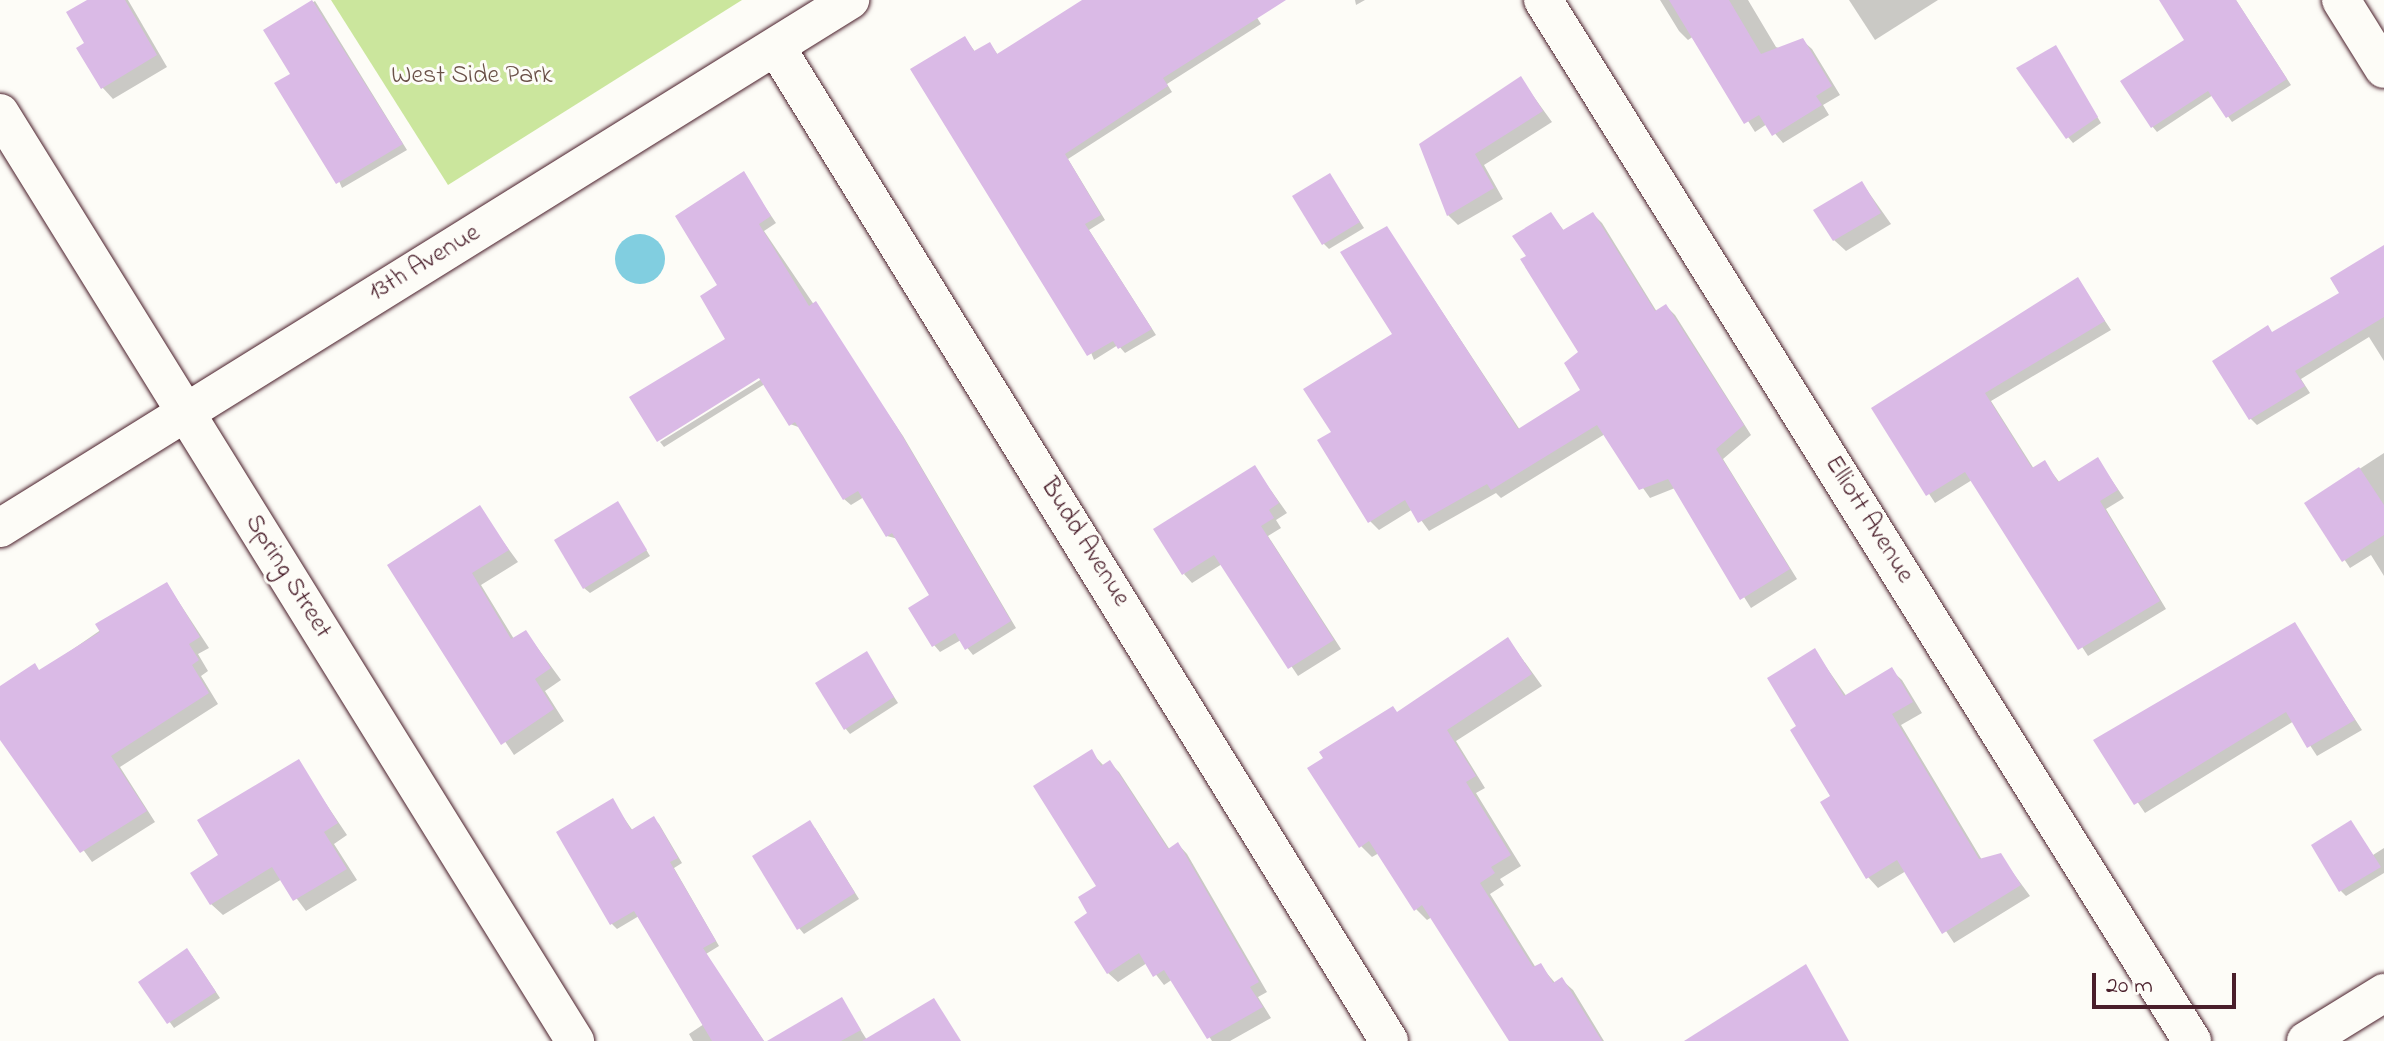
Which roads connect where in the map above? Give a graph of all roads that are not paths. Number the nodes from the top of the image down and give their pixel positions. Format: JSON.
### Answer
{"nodes":[{"id":1,"x":850,"y":0,"type":"edge"},
{"id":2,"x":1543,"y":0,"type":"edge"},
{"id":3,"x":2341,"y":0,"type":"edge"},
{"id":4,"x":776,"y":47,"type":"junction"},
{"id":5,"x":2384,"y":69,"type":"edge"},
{"id":6,"x":0,"y":113,"type":"edge"},
{"id":7,"x":184,"y":411,"type":"junction"},
{"id":8,"x":0,"y":528,"type":"edge"},
{"id":9,"x":2384,"y":993,"type":"edge"},
{"id":10,"x":575,"y":1041,"type":"edge"},
{"id":11,"x":1389,"y":1041,"type":"edge"},
{"id":12,"x":2192,"y":1041,"type":"edge"},
{"id":13,"x":2306,"y":1041,"type":"edge"}],
"edges":[{"from":1,"to":4,"type":"street","name":"13th Avenue"},
{"from":2,"to":12,"type":"street","name":"Elliott Avenue"},
{"from":3,"to":5,"type":"street"},
{"from":4,"to":7,"type":"street","name":"13th Avenue"},
{"from":4,"to":11,"type":"street","name":"Budd Avenue"},
{"from":6,"to":7,"type":"street","name":"Spring Street"},
{"from":7,"to":8,"type":"street","name":"13th Avenue"},
{"from":7,"to":10,"type":"street","name":"Spring Street"},
{"from":9,"to":13,"type":"street"}]}
